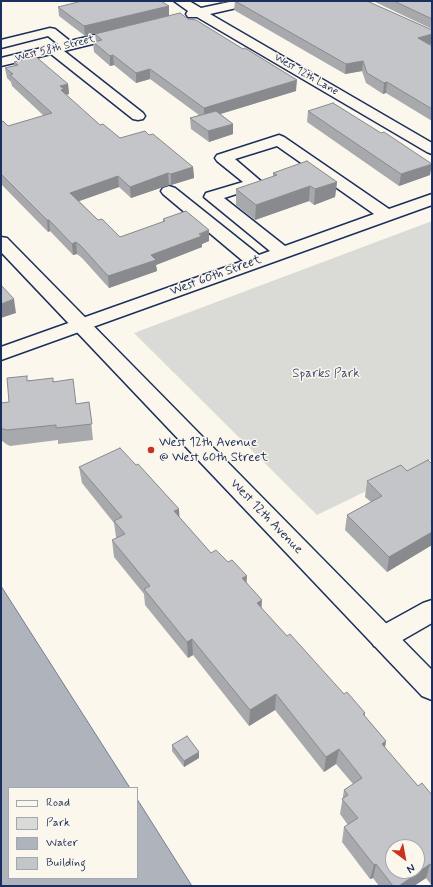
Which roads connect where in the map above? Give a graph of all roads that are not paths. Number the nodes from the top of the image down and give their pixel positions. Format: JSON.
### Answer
{"nodes":[{"id":1,"x":180,"y":1,"type":"edge"},
{"id":2,"x":250,"y":1,"type":"edge"},
{"id":3,"x":200,"y":13,"type":"junction"},
{"id":4,"x":178,"y":18,"type":"edge"},
{"id":5,"x":134,"y":29,"type":"edge"},
{"id":6,"x":1,"y":44,"type":"edge"},
{"id":7,"x":68,"y":46,"type":"junction"},
{"id":8,"x":53,"y":49,"type":"junction"},
{"id":9,"x":1,"y":62,"type":"edge"},
{"id":10,"x":138,"y":116,"type":"dead end"},
{"id":11,"x":432,"y":149,"type":"edge"},
{"id":12,"x":169,"y":191,"type":"dead end"},
{"id":13,"x":432,"y":199,"type":"edge"},
{"id":14,"x":387,"y":215,"type":"junction"},
{"id":15,"x":1,"y":242,"type":"edge"},
{"id":16,"x":282,"y":252,"type":"junction"},
{"id":17,"x":256,"y":262,"type":"junction"},
{"id":18,"x":80,"y":325,"type":"junction"},
{"id":19,"x":1,"y":354,"type":"edge"},
{"id":20,"x":432,"y":610,"type":"edge"},
{"id":21,"x":383,"y":638,"type":"junction"},
{"id":22,"x":432,"y":688,"type":"edge"}],
"edges":[{"from":1,"to":3,"type":"street","name":"West 12th Lane"},
{"from":2,"to":3,"type":"street"},
{"from":3,"to":4,"type":"street"},
{"from":3,"to":11,"type":"street","name":"West 12th Lane"},
{"from":5,"to":7,"type":"street","name":"West 58th Street"},
{"from":6,"to":7,"type":"street"},
{"from":7,"to":8,"type":"street","name":"West 58th Street"},
{"from":8,"to":9,"type":"street","name":"West 58th Street"},
{"from":8,"to":10,"type":"street"},
{"from":12,"to":17,"type":"street"},
{"from":13,"to":14,"type":"street","name":"West 60th Street"},
{"from":14,"to":16,"type":"street","name":"West 60th Street"},
{"from":14,"to":16,"type":"street"},
{"from":15,"to":18,"type":"street","name":"West 12th Avenue"},
{"from":16,"to":17,"type":"street","name":"West 60th Street"},
{"from":17,"to":18,"type":"street","name":"West 60th Street"},
{"from":18,"to":19,"type":"street","name":"West 60th Street"},
{"from":18,"to":21,"type":"street","name":"West 12th Avenue"},
{"from":20,"to":21,"type":"street"},
{"from":21,"to":22,"type":"street","name":"West 12th Avenue"}]}
